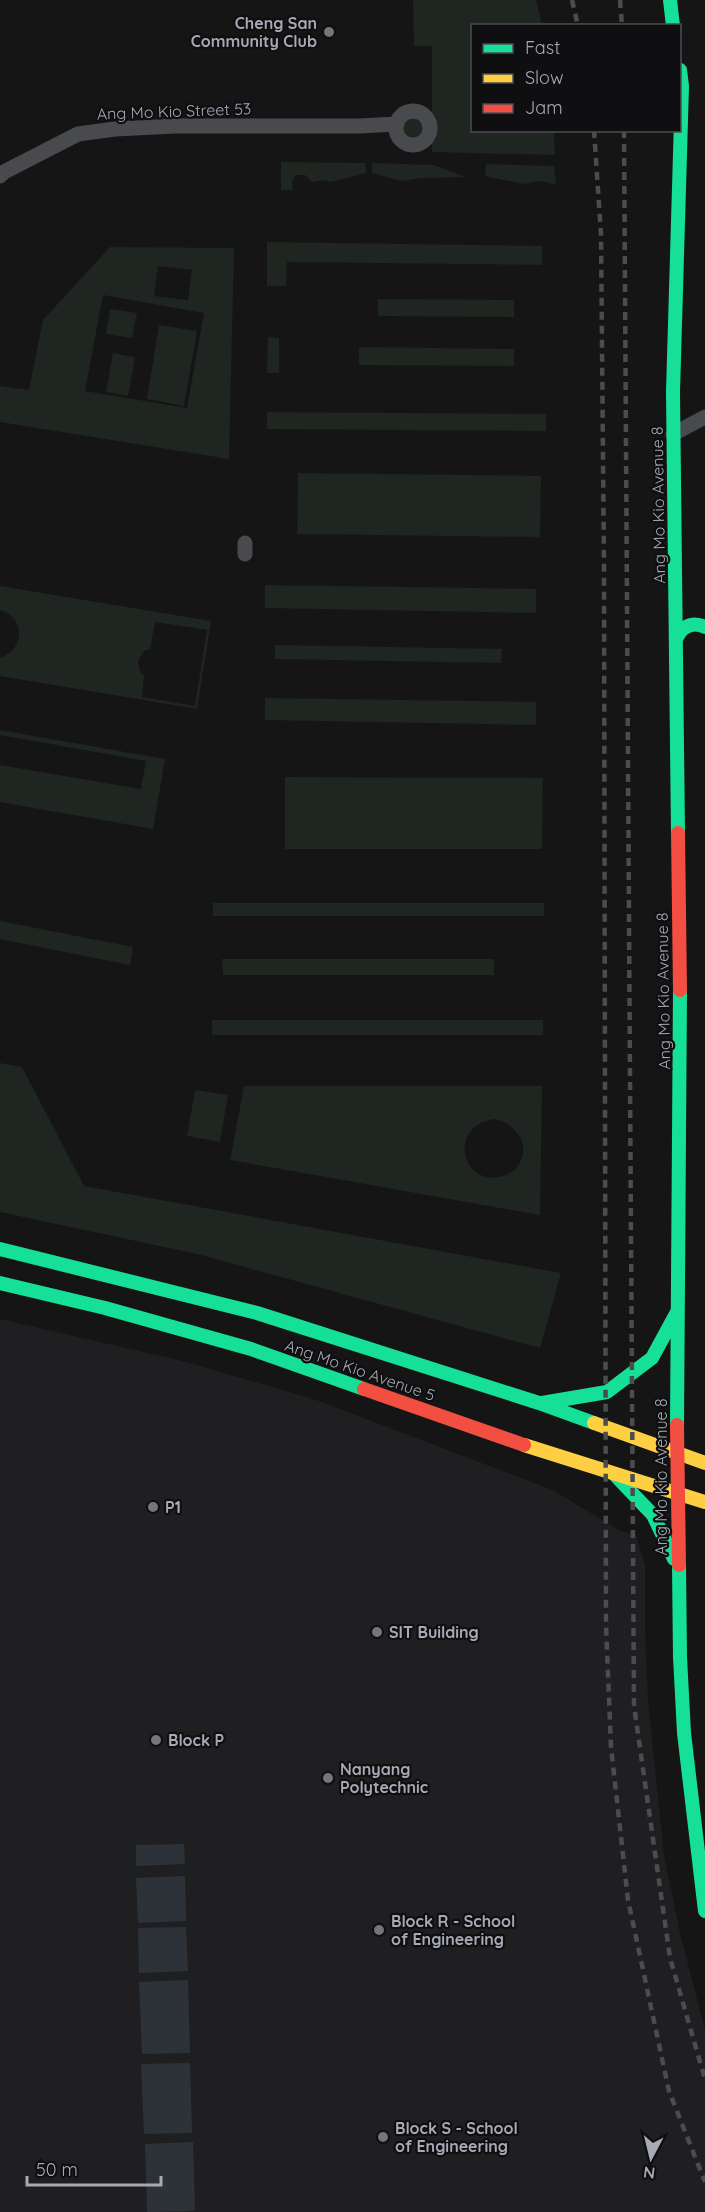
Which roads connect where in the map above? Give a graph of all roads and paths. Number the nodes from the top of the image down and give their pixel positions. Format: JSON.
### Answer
{"nodes":[{"id":1,"x":670,"y":0,"type":"edge"},
{"id":2,"x":674,"y":24,"type":"edge"},
{"id":3,"x":398,"y":129,"type":"dead end"},
{"id":4,"x":680,"y":132,"type":"edge"},
{"id":5,"x":0,"y":176,"type":"edge"},
{"id":6,"x":705,"y":417,"type":"edge"},
{"id":7,"x":673,"y":434,"type":"junction"},
{"id":8,"x":705,"y":627,"type":"edge"},
{"id":9,"x":676,"y":639,"type":"junction"},
{"id":10,"x":0,"y":1249,"type":"edge"},
{"id":11,"x":0,"y":1283,"type":"edge"},
{"id":12,"x":679,"y":1309,"type":"junction"},
{"id":13,"x":539,"y":1403,"type":"junction"},
{"id":14,"x":677,"y":1453,"type":"junction"},
{"id":15,"x":705,"y":1463,"type":"edge"},
{"id":16,"x":612,"y":1472,"type":"junction"},
{"id":17,"x":678,"y":1493,"type":"junction"},
{"id":18,"x":705,"y":1502,"type":"edge"},
{"id":19,"x":678,"y":1567,"type":"junction"},
{"id":20,"x":705,"y":1911,"type":"edge"}],
"edges":[{"from":1,"to":2,"type":"main road"},
{"from":3,"to":5,"type":"street","name":"Ang Mo Kio Street 53"},
{"from":4,"to":7,"type":"main road","name":"Ang Mo Kio Avenue 8"},
{"from":6,"to":7,"type":"street"},
{"from":7,"to":9,"type":"main road","name":"Ang Mo Kio Avenue 8"},
{"from":8,"to":9,"type":"main road"},
{"from":9,"to":12,"type":"main road","name":"Ang Mo Kio Avenue 8"},
{"from":10,"to":13,"type":"main road","name":"Ang Mo Kio Avenue 5"},
{"from":11,"to":16,"type":"main road","name":"Ang Mo Kio Avenue 5"},
{"from":12,"to":13,"type":"main road"},
{"from":12,"to":14,"type":"main road","name":"Ang Mo Kio Avenue 8"},
{"from":13,"to":14,"type":"main road","name":"Ang Mo Kio Avenue 5"},
{"from":14,"to":15,"type":"main road","name":"Ang Mo Kio Avenue 5"},
{"from":14,"to":17,"type":"main road","name":"Ang Mo Kio Avenue 8"},
{"from":16,"to":17,"type":"main road","name":"Ang Mo Kio Avenue 5"},
{"from":16,"to":19,"type":"main road"},
{"from":17,"to":18,"type":"main road","name":"Ang Mo Kio Avenue 5"},
{"from":17,"to":19,"type":"main road","name":"Ang Mo Kio Avenue 8"},
{"from":19,"to":20,"type":"main road","name":"Ang Mo Kio Avenue 8"}]}
